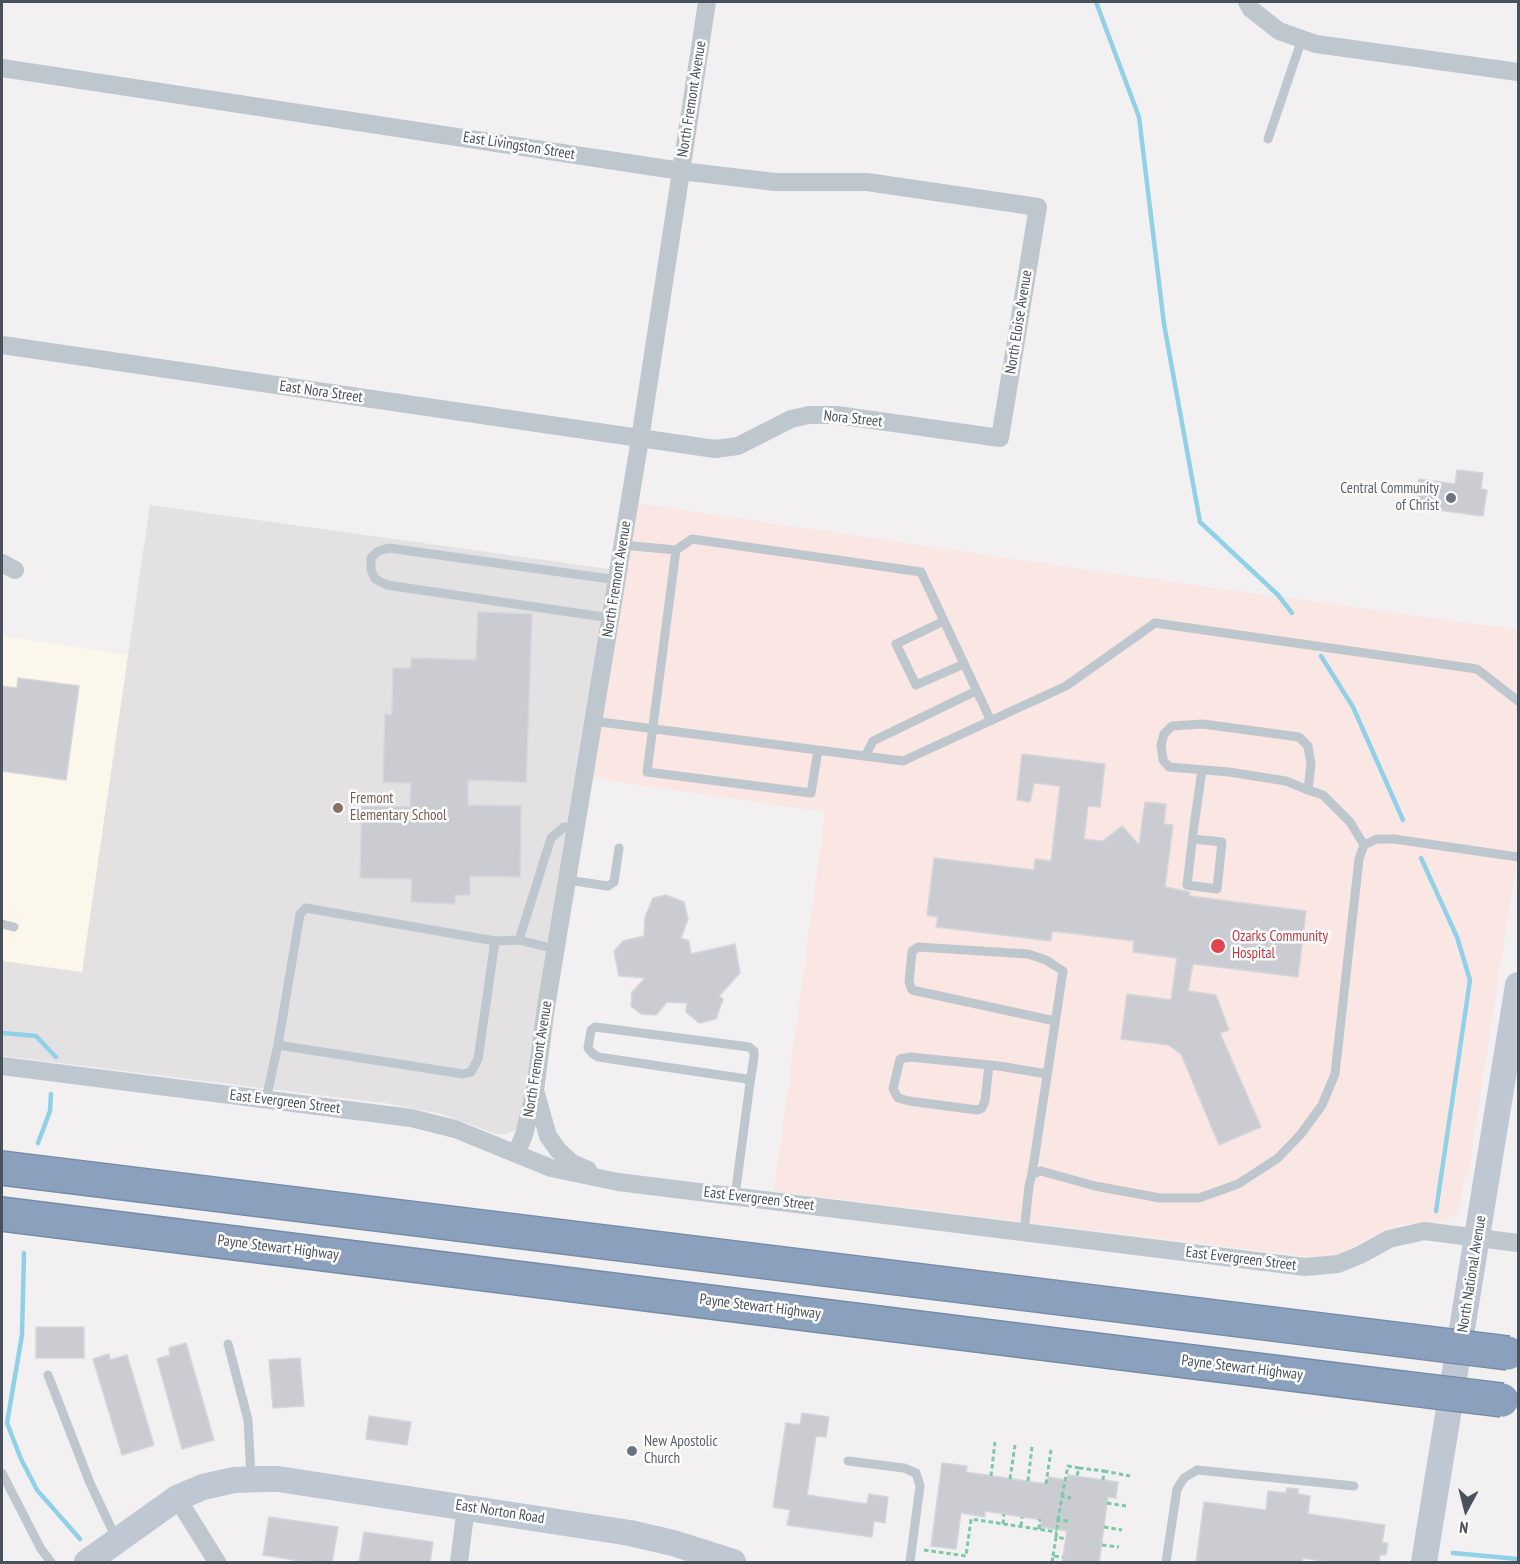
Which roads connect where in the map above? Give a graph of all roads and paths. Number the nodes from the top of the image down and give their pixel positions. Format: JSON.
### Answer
{"nodes":[{"id":1,"x":706,"y":2,"type":"edge"},
{"id":2,"x":1247,"y":2,"type":"edge"},
{"id":3,"x":1302,"y":39,"type":"junction"},
{"id":4,"x":2,"y":68,"type":"edge"},
{"id":5,"x":1518,"y":72,"type":"edge"},
{"id":6,"x":1268,"y":139,"type":"dead end"},
{"id":7,"x":681,"y":171,"type":"junction"},
{"id":8,"x":1038,"y":207,"type":"joint"},
{"id":9,"x":2,"y":345,"type":"edge"},
{"id":10,"x":1000,"y":438,"type":"joint"},
{"id":11,"x":640,"y":439,"type":"junction"},
{"id":12,"x":622,"y":545,"type":"junction"},
{"id":13,"x":676,"y":550,"type":"junction"},
{"id":14,"x":617,"y":580,"type":"junction"},
{"id":15,"x":610,"y":618,"type":"junction"},
{"id":16,"x":944,"y":621,"type":"junction"},
{"id":17,"x":964,"y":664,"type":"junction"},
{"id":18,"x":976,"y":691,"type":"junction"},
{"id":19,"x":1518,"y":701,"type":"edge"},
{"id":20,"x":991,"y":721,"type":"junction"},
{"id":21,"x":593,"y":722,"type":"junction"},
{"id":22,"x":652,"y":729,"type":"junction"},
{"id":23,"x":818,"y":750,"type":"junction"},
{"id":24,"x":865,"y":756,"type":"junction"},
{"id":25,"x":1202,"y":770,"type":"junction"},
{"id":26,"x":1308,"y":790,"type":"junction"},
{"id":27,"x":576,"y":827,"type":"junction"},
{"id":28,"x":1192,"y":839,"type":"junction"},
{"id":29,"x":1364,"y":845,"type":"junction"},
{"id":30,"x":619,"y":848,"type":"dead end"},
{"id":31,"x":1518,"y":857,"type":"edge"},
{"id":32,"x":567,"y":880,"type":"junction"},
{"id":33,"x":2,"y":924,"type":"edge"},
{"id":34,"x":14,"y":927,"type":"dead end"},
{"id":35,"x":519,"y":940,"type":"junction"},
{"id":36,"x":495,"y":941,"type":"junction"},
{"id":37,"x":555,"y":949,"type":"junction"},
{"id":38,"x":1518,"y":985,"type":"edge"},
{"id":39,"x":1056,"y":1021,"type":"junction"},
{"id":40,"x":278,"y":1045,"type":"junction"},
{"id":41,"x":989,"y":1065,"type":"junction"},
{"id":42,"x":2,"y":1066,"type":"edge"},
{"id":43,"x":1047,"y":1074,"type":"junction"},
{"id":44,"x":750,"y":1083,"type":"junction"},
{"id":45,"x":535,"y":1090,"type":"junction"},
{"id":46,"x":266,"y":1099,"type":"junction"},
{"id":47,"x":516,"y":1154,"type":"junction"},
{"id":48,"x":2,"y":1168,"type":"edge"},
{"id":49,"x":1032,"y":1174,"type":"junction"},
{"id":50,"x":618,"y":1182,"type":"junction"},
{"id":51,"x":735,"y":1196,"type":"junction"},
{"id":52,"x":2,"y":1214,"type":"edge"},
{"id":53,"x":2,"y":1228,"type":"edge"},
{"id":54,"x":1024,"y":1232,"type":"junction"},
{"id":55,"x":1478,"y":1238,"type":"junction"},
{"id":56,"x":217,"y":1240,"type":"junction"},
{"id":57,"x":1518,"y":1243,"type":"edge"},
{"id":58,"x":228,"y":1344,"type":"dead end"},
{"id":59,"x":1513,"y":1354,"type":"edge"},
{"id":60,"x":48,"y":1375,"type":"dead end"},
{"id":61,"x":1510,"y":1401,"type":"edge"},
{"id":62,"x":995,"y":1443,"type":"dead end"},
{"id":63,"x":1014,"y":1445,"type":"dead end"},
{"id":64,"x":1032,"y":1448,"type":"dead end"},
{"id":65,"x":1051,"y":1450,"type":"dead end"},
{"id":66,"x":848,"y":1461,"type":"dead end"},
{"id":67,"x":1078,"y":1468,"type":"junction"},
{"id":68,"x":1104,"y":1471,"type":"junction"},
{"id":69,"x":2,"y":1473,"type":"edge"},
{"id":70,"x":991,"y":1476,"type":"dead end"},
{"id":71,"x":1077,"y":1476,"type":"dead end"},
{"id":72,"x":1130,"y":1476,"type":"dead end"},
{"id":73,"x":257,"y":1479,"type":"junction"},
{"id":74,"x":1010,"y":1479,"type":"dead end"},
{"id":75,"x":1103,"y":1480,"type":"dead end"},
{"id":76,"x":1028,"y":1481,"type":"dead end"},
{"id":77,"x":1046,"y":1484,"type":"dead end"},
{"id":78,"x":1354,"y":1486,"type":"dead end"},
{"id":79,"x":1062,"y":1496,"type":"junction"},
{"id":80,"x":177,"y":1498,"type":"junction"},
{"id":81,"x":1071,"y":1498,"type":"dead end"},
{"id":82,"x":1107,"y":1503,"type":"dead end"},
{"id":83,"x":1126,"y":1506,"type":"dead end"},
{"id":84,"x":466,"y":1507,"type":"junction"},
{"id":85,"x":1004,"y":1514,"type":"dead end"},
{"id":86,"x":1022,"y":1517,"type":"dead end"},
{"id":87,"x":1040,"y":1519,"type":"dead end"},
{"id":88,"x":1059,"y":1520,"type":"junction"},
{"id":89,"x":1068,"y":1521,"type":"dead end"},
{"id":90,"x":1003,"y":1524,"type":"junction"},
{"id":91,"x":1021,"y":1526,"type":"junction"},
{"id":92,"x":1104,"y":1527,"type":"dead end"},
{"id":93,"x":1039,"y":1529,"type":"junction"},
{"id":94,"x":1122,"y":1530,"type":"dead end"},
{"id":95,"x":1057,"y":1532,"type":"junction"},
{"id":96,"x":1056,"y":1537,"type":"junction"},
{"id":97,"x":1066,"y":1539,"type":"dead end"},
{"id":98,"x":117,"y":1540,"type":"junction"},
{"id":99,"x":1101,"y":1545,"type":"dead end"},
{"id":100,"x":1119,"y":1547,"type":"dead end"},
{"id":101,"x":912,"y":1548,"type":"junction"},
{"id":102,"x":1053,"y":1556,"type":"junction"},
{"id":103,"x":1063,"y":1557,"type":"dead end"},
{"id":104,"x":51,"y":1563,"type":"edge"},
{"id":105,"x":87,"y":1563,"type":"edge"},
{"id":106,"x":217,"y":1563,"type":"edge"},
{"id":107,"x":459,"y":1563,"type":"edge"},
{"id":108,"x":733,"y":1563,"type":"edge"},
{"id":109,"x":910,"y":1563,"type":"edge"},
{"id":110,"x":1052,"y":1563,"type":"edge"},
{"id":111,"x":1166,"y":1563,"type":"edge"},
{"id":112,"x":1424,"y":1563,"type":"edge"}],
"edges":[{"from":1,"to":7,"type":"street","name":"North Fremont Avenue"},
{"from":2,"to":3,"type":"street"},
{"from":3,"to":5,"type":"street"},
{"from":3,"to":6,"type":"lane"},
{"from":4,"to":7,"type":"street","name":"East Livingston Street"},
{"from":7,"to":8,"type":"street","name":"East Livingston Street"},
{"from":7,"to":11,"type":"street","name":"North Fremont Avenue"},
{"from":8,"to":10,"type":"street","name":"North Eloise Avenue"},
{"from":9,"to":11,"type":"street","name":"East Nora Street"},
{"from":10,"to":11,"type":"street","name":"Nora Street"},
{"from":11,"to":12,"type":"street","name":"North Fremont Avenue"},
{"from":12,"to":13,"type":"lane"},
{"from":12,"to":14,"type":"street","name":"North Fremont Avenue"},
{"from":13,"to":16,"type":"lane"},
{"from":13,"to":22,"type":"lane"},
{"from":14,"to":15,"type":"street","name":"North Fremont Avenue"},
{"from":14,"to":15,"type":"lane"},
{"from":15,"to":21,"type":"street","name":"North Fremont Avenue"},
{"from":16,"to":17,"type":"lane"},
{"from":16,"to":17,"type":"lane"},
{"from":17,"to":18,"type":"lane"},
{"from":18,"to":20,"type":"lane"},
{"from":18,"to":24,"type":"lane"},
{"from":19,"to":20,"type":"lane"},
{"from":20,"to":24,"type":"lane"},
{"from":21,"to":22,"type":"lane"},
{"from":21,"to":27,"type":"street","name":"North Fremont Avenue"},
{"from":22,"to":23,"type":"lane"},
{"from":22,"to":23,"type":"lane"},
{"from":23,"to":24,"type":"lane"},
{"from":25,"to":26,"type":"lane"},
{"from":25,"to":26,"type":"lane"},
{"from":25,"to":28,"type":"lane"},
{"from":26,"to":29,"type":"lane"},
{"from":27,"to":32,"type":"street","name":"North Fremont Avenue"},
{"from":27,"to":35,"type":"lane"},
{"from":28,"to":28,"type":"lane"},
{"from":29,"to":31,"type":"lane"},
{"from":29,"to":49,"type":"lane"},
{"from":30,"to":32,"type":"lane"},
{"from":32,"to":37,"type":"street","name":"North Fremont Avenue"},
{"from":33,"to":34,"type":"lane"},
{"from":35,"to":36,"type":"lane"},
{"from":35,"to":37,"type":"lane"},
{"from":36,"to":40,"type":"lane"},
{"from":36,"to":40,"type":"lane"},
{"from":37,"to":45,"type":"street","name":"North Fremont Avenue"},
{"from":38,"to":55,"type":"main road","name":"North National Avenue"},
{"from":39,"to":39,"type":"lane"},
{"from":39,"to":43,"type":"lane"},
{"from":40,"to":46,"type":"lane"},
{"from":41,"to":41,"type":"lane"},
{"from":41,"to":43,"type":"lane"},
{"from":42,"to":46,"type":"street","name":"East Evergreen Street"},
{"from":43,"to":49,"type":"lane"},
{"from":44,"to":44,"type":"lane"},
{"from":44,"to":51,"type":"lane"},
{"from":45,"to":47,"type":"street","name":"North Fremont Avenue"},
{"from":45,"to":50,"type":"street"},
{"from":46,"to":47,"type":"street","name":"East Evergreen Street"},
{"from":47,"to":50,"type":"street","name":"East Evergreen Street"},
{"from":48,"to":59,"type":"highway","bridge":true},
{"from":49,"to":54,"type":"lane"},
{"from":50,"to":51,"type":"street","name":"East Evergreen Street"},
{"from":51,"to":54,"type":"street","name":"East Evergreen Street"},
{"from":52,"to":56,"type":"highway","name":"Payne Stewart Highway"},
{"from":53,"to":56,"type":"highway"},
{"from":54,"to":55,"type":"street","name":"East Evergreen Street"},
{"from":55,"to":57,"type":"street","name":"East Evergreen Street"},
{"from":55,"to":112,"type":"main road","name":"North National Avenue"},
{"from":56,"to":61,"type":"highway","name":"Payne Stewart Highway","bridge":true},
{"from":58,"to":73,"type":"lane"},
{"from":60,"to":98,"type":"lane"},
{"from":62,"to":70,"type":"path"},
{"from":63,"to":74,"type":"path"},
{"from":64,"to":76,"type":"path"},
{"from":65,"to":77,"type":"path"},
{"from":66,"to":101,"type":"lane"},
{"from":67,"to":68,"type":"path"},
{"from":67,"to":71,"type":"path"},
{"from":67,"to":79,"type":"path"},
{"from":68,"to":72,"type":"path"},
{"from":68,"to":75,"type":"path"},
{"from":69,"to":104,"type":"lane"},
{"from":73,"to":80,"type":"main road","name":"East Norton Road"},
{"from":73,"to":84,"type":"main road","name":"East Norton Road"},
{"from":78,"to":111,"type":"lane"},
{"from":79,"to":81,"type":"path"},
{"from":79,"to":88,"type":"path"},
{"from":80,"to":98,"type":"main road","name":"East Norton Road"},
{"from":80,"to":106,"type":"street"},
{"from":82,"to":83,"type":"path"},
{"from":84,"to":107,"type":"street"},
{"from":84,"to":108,"type":"main road","name":"East Norton Road"},
{"from":85,"to":90,"type":"path"},
{"from":86,"to":91,"type":"path"},
{"from":87,"to":93,"type":"path"},
{"from":88,"to":89,"type":"path"},
{"from":88,"to":95,"type":"path"},
{"from":90,"to":91,"type":"path"},
{"from":90,"to":101,"type":"path"},
{"from":91,"to":93,"type":"path"},
{"from":92,"to":94,"type":"path"},
{"from":93,"to":95,"type":"path"},
{"from":95,"to":96,"type":"path"},
{"from":96,"to":97,"type":"path"},
{"from":96,"to":102,"type":"path"},
{"from":98,"to":105,"type":"main road","name":"East Norton Road"},
{"from":99,"to":100,"type":"path"},
{"from":101,"to":109,"type":"lane"},
{"from":102,"to":103,"type":"path"},
{"from":102,"to":110,"type":"path"}]}
